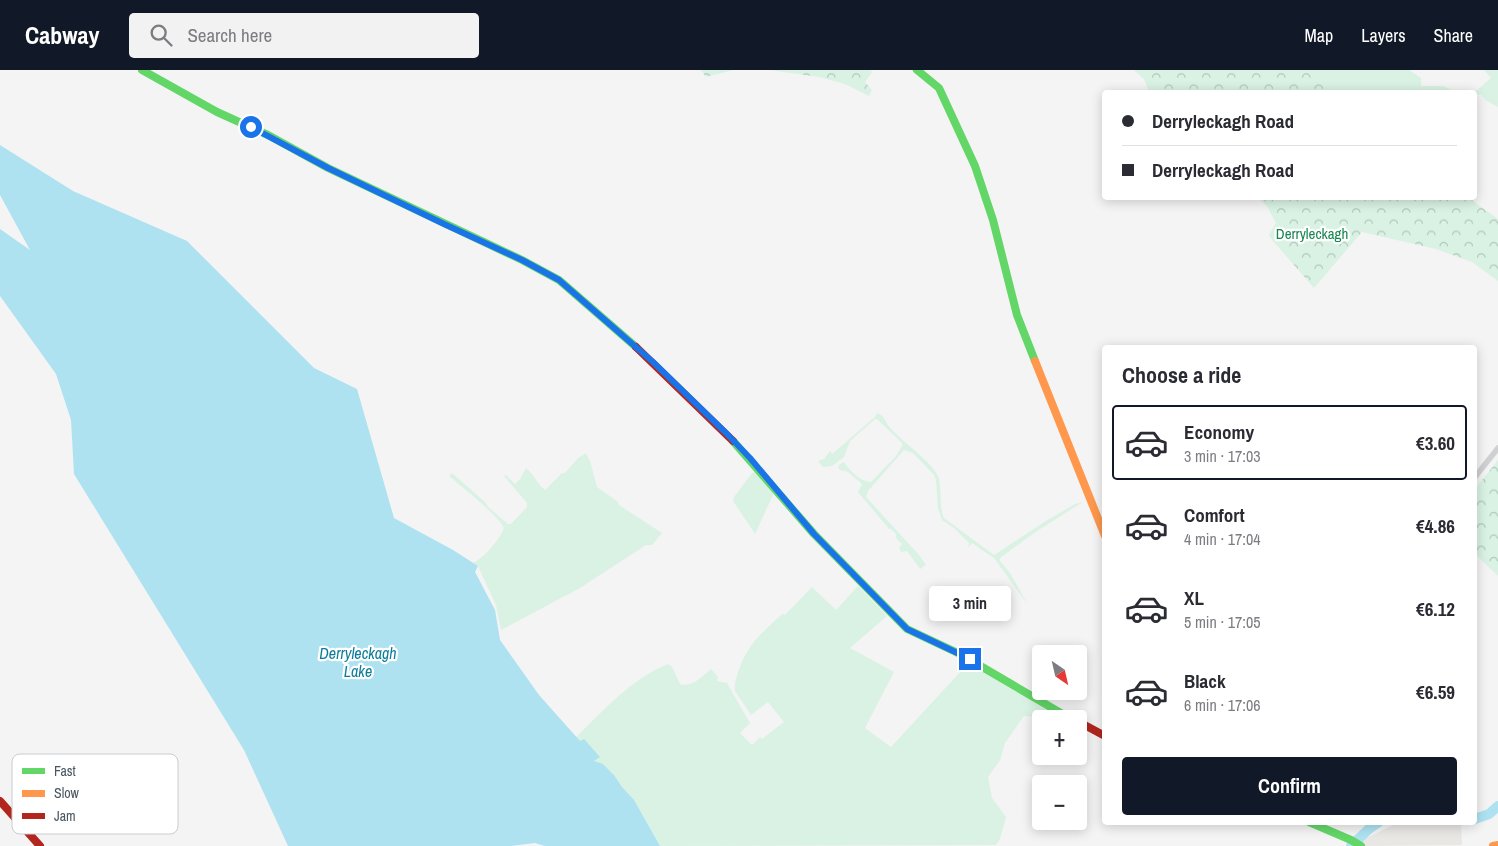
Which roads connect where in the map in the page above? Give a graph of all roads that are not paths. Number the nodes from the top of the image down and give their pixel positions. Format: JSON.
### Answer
{"nodes":[{"id":1,"x":142,"y":70,"type":"edge"},
{"id":2,"x":917,"y":70,"type":"edge"},
{"id":3,"x":1498,"y":448,"type":"edge"},
{"id":4,"x":1477,"y":474,"type":"edge"},
{"id":5,"x":1102,"y":528,"type":"edge"},
{"id":6,"x":1055,"y":710,"type":"edge"},
{"id":7,"x":1087,"y":726,"type":"edge"},
{"id":8,"x":1102,"y":734,"type":"edge"},
{"id":9,"x":0,"y":801,"type":"edge"},
{"id":10,"x":12,"y":813,"type":"edge"},
{"id":11,"x":1325,"y":826,"type":"edge"},
{"id":12,"x":30,"y":834,"type":"edge"},
{"id":13,"x":1498,"y":845,"type":"edge"},
{"id":14,"x":40,"y":846,"type":"edge"},
{"id":15,"x":1362,"y":846,"type":"edge"},
{"id":16,"x":1493,"y":846,"type":"edge"}],
"edges":[{"from":1,"to":6,"type":"street"},
{"from":2,"to":5,"type":"street"},
{"from":3,"to":4,"type":"street"},
{"from":7,"to":8,"type":"street"},
{"from":9,"to":10,"type":"street"},
{"from":11,"to":15,"type":"street"},
{"from":12,"to":14,"type":"street"},
{"from":13,"to":16,"type":"street"}]}
